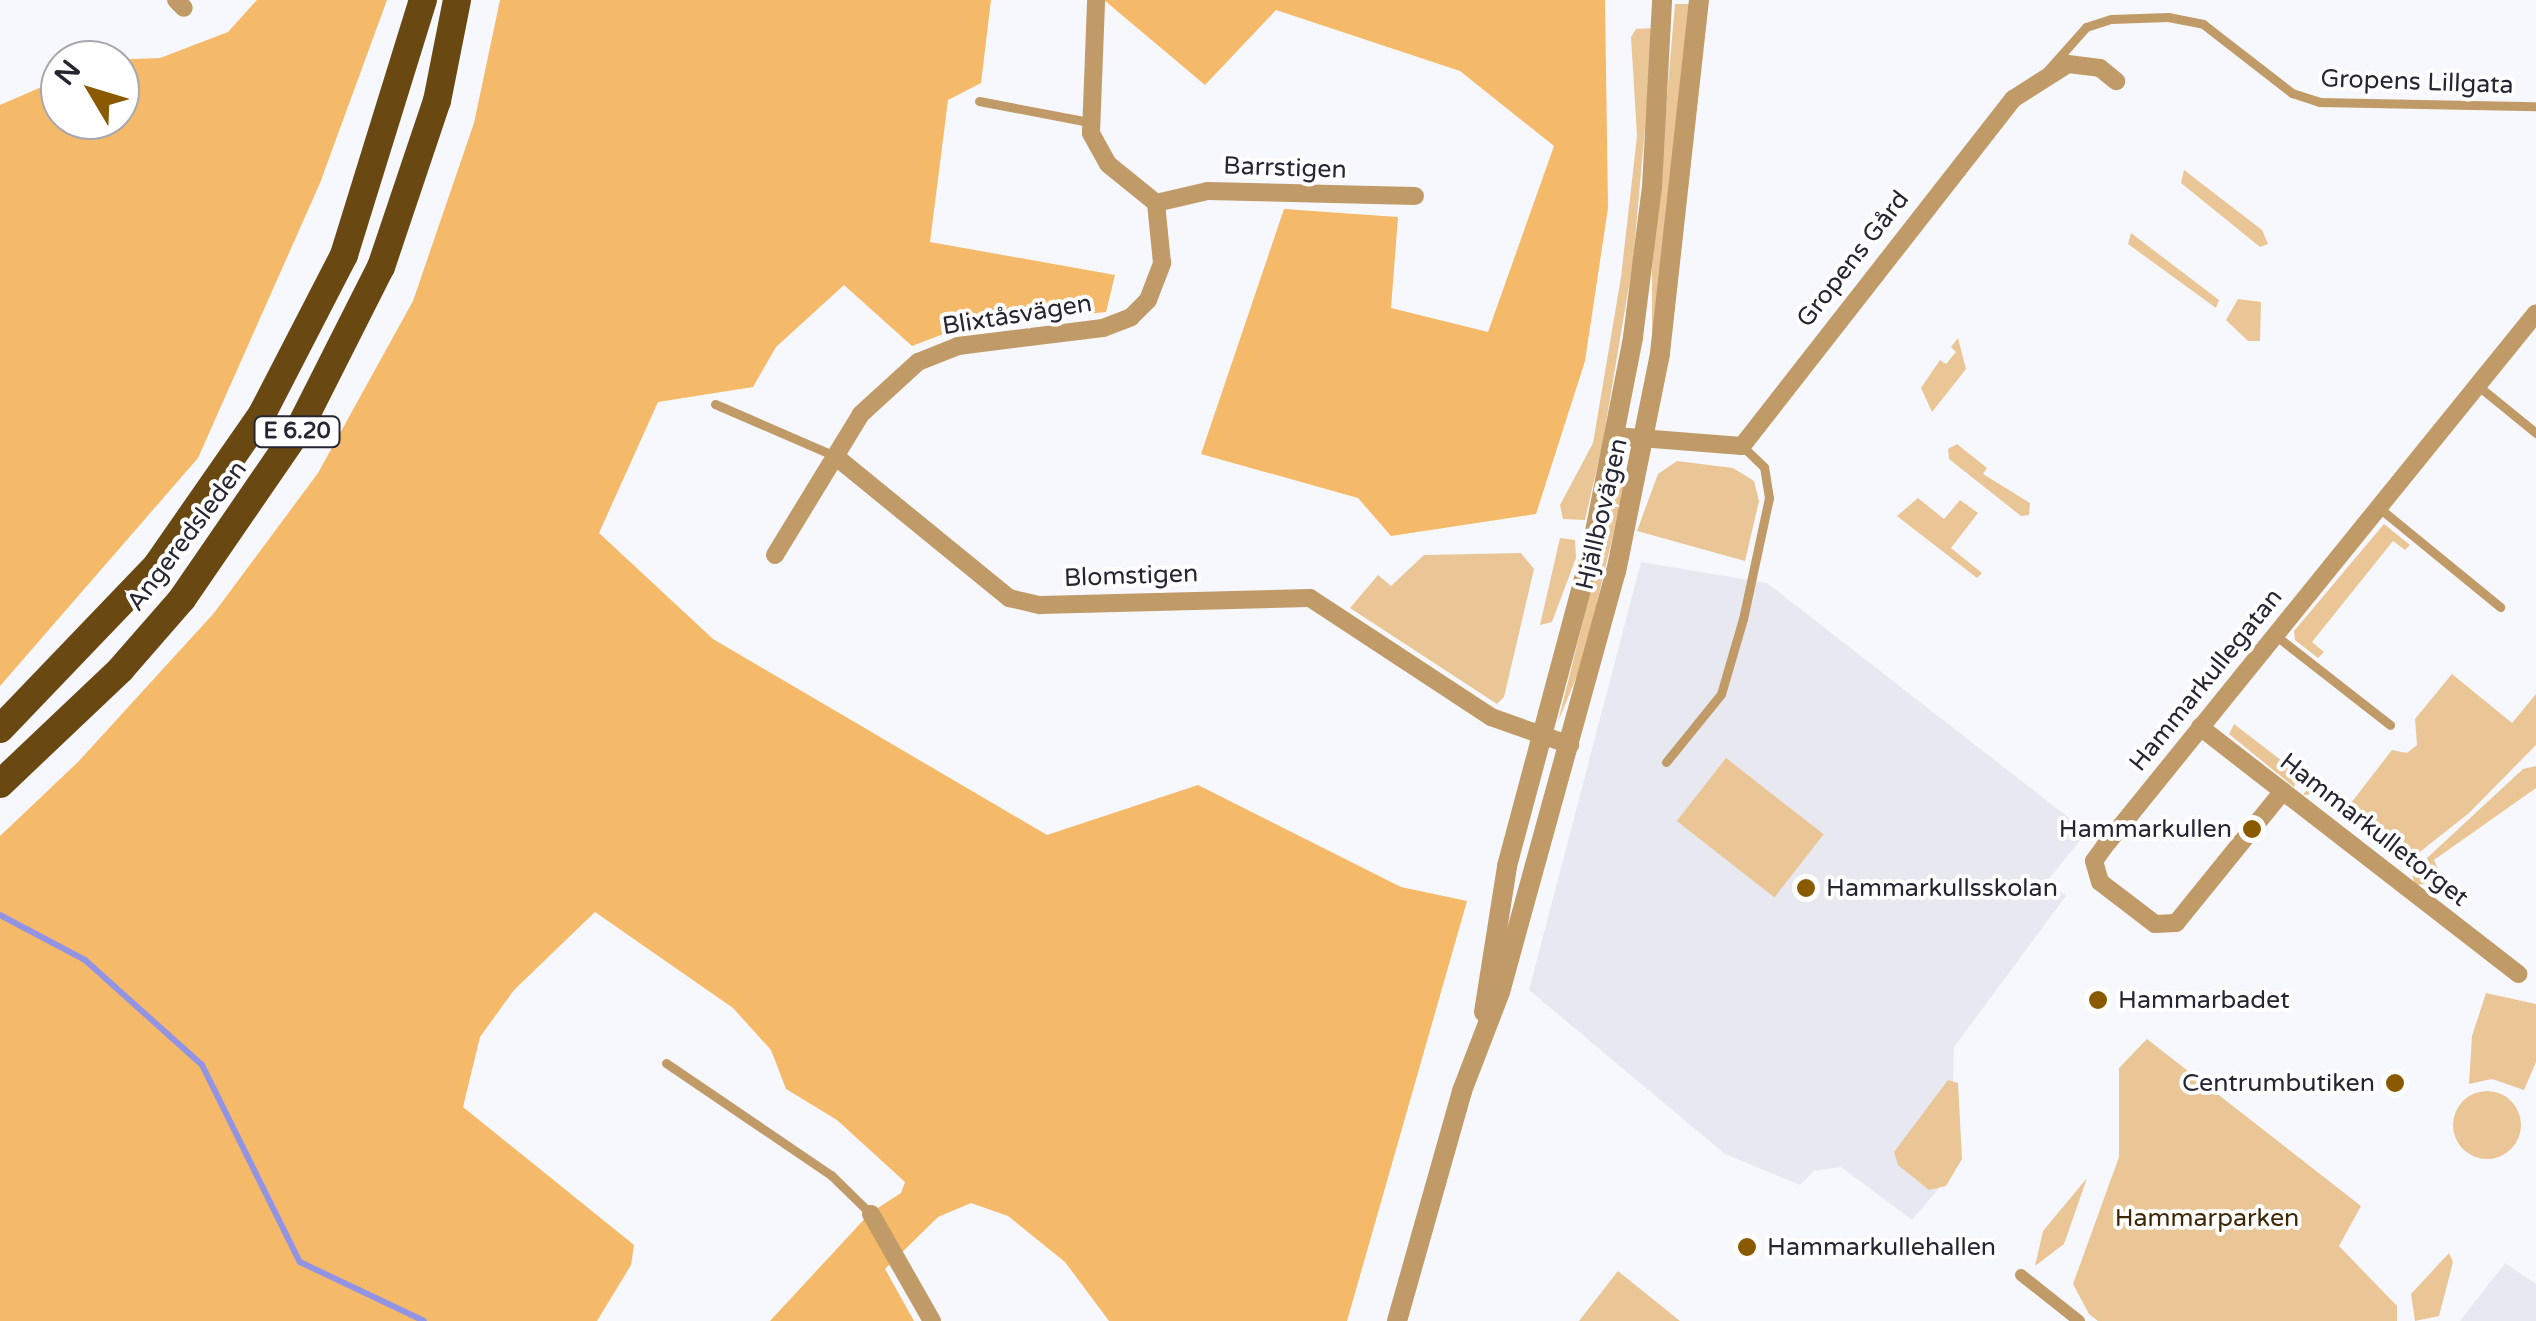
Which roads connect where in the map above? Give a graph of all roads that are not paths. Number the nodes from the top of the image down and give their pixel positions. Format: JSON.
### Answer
{"nodes":[{"id":1,"x":423,"y":0,"type":"edge"},
{"id":2,"x":457,"y":0,"type":"edge"},
{"id":3,"x":1096,"y":0,"type":"edge"},
{"id":4,"x":1662,"y":0,"type":"edge"},
{"id":5,"x":1699,"y":0,"type":"edge"},
{"id":6,"x":2046,"y":74,"type":"junction"},
{"id":7,"x":2116,"y":81,"type":"dead end"},
{"id":8,"x":979,"y":101,"type":"dead end"},
{"id":9,"x":2536,"y":106,"type":"edge"},
{"id":10,"x":1089,"y":122,"type":"junction"},
{"id":11,"x":1415,"y":196,"type":"dead end"},
{"id":12,"x":1156,"y":202,"type":"junction"},
{"id":13,"x":2536,"y":313,"type":"edge"},
{"id":14,"x":2477,"y":385,"type":"junction"},
{"id":15,"x":715,"y":404,"type":"dead end"},
{"id":16,"x":2536,"y":433,"type":"edge"},
{"id":17,"x":1615,"y":436,"type":"junction"},
{"id":18,"x":1646,"y":441,"type":"junction"},
{"id":19,"x":1742,"y":446,"type":"junction"},
{"id":20,"x":835,"y":456,"type":"junction"},
{"id":21,"x":2378,"y":508,"type":"junction"},
{"id":22,"x":775,"y":555,"type":"dead end"},
{"id":23,"x":2500,"y":607,"type":"dead end"},
{"id":24,"x":2275,"y":634,"type":"junction"},
{"id":25,"x":2390,"y":725,"type":"dead end"},
{"id":26,"x":2200,"y":727,"type":"junction"},
{"id":27,"x":0,"y":728,"type":"edge"},
{"id":28,"x":1540,"y":736,"type":"junction"},
{"id":29,"x":1570,"y":745,"type":"junction"},
{"id":30,"x":1666,"y":762,"type":"dead end"},
{"id":31,"x":0,"y":784,"type":"edge"},
{"id":32,"x":2283,"y":791,"type":"junction"},
{"id":33,"x":2518,"y":974,"type":"dead end"},
{"id":34,"x":1484,"y":1024,"type":"junction"},
{"id":35,"x":666,"y":1063,"type":"dead end"},
{"id":36,"x":871,"y":1214,"type":"joint"},
{"id":37,"x":2021,"y":1275,"type":"dead end"},
{"id":38,"x":932,"y":1321,"type":"edge"},
{"id":39,"x":1397,"y":1321,"type":"edge"},
{"id":40,"x":2078,"y":1321,"type":"edge"}],
"edges":[{"from":1,"to":27,"type":"highway","name":"Angeredsleden","number":"E 6.20"},
{"from":2,"to":31,"type":"highway","name":"Angeredsleden","number":"E 6.20"},
{"from":3,"to":10,"type":"street"},
{"from":4,"to":17,"type":"street","name":"Hjällbovägen"},
{"from":5,"to":18,"type":"street","name":"Hjällbovägen"},
{"from":6,"to":7,"type":"street"},
{"from":6,"to":9,"type":"lane","name":"Gropens Lillgata"},
{"from":6,"to":19,"type":"street","name":"Gropens Gård"},
{"from":8,"to":10,"type":"lane"},
{"from":10,"to":12,"type":"street"},
{"from":11,"to":12,"type":"street","name":"Barrstigen"},
{"from":12,"to":20,"type":"street","name":"Blixtåsvägen"},
{"from":13,"to":14,"type":"street","name":"Hammarkullegatan"},
{"from":14,"to":16,"type":"lane"},
{"from":14,"to":21,"type":"street","name":"Hammarkullegatan"},
{"from":15,"to":20,"type":"lane","name":"Blomstigen"},
{"from":17,"to":18,"type":"street"},
{"from":17,"to":28,"type":"street","name":"Hjällbovägen"},
{"from":18,"to":19,"type":"street"},
{"from":18,"to":29,"type":"street","name":"Hjällbovägen"},
{"from":19,"to":30,"type":"lane"},
{"from":20,"to":22,"type":"street","name":"Blixtåsvägen"},
{"from":20,"to":28,"type":"street","name":"Blomstigen"},
{"from":21,"to":23,"type":"lane"},
{"from":21,"to":24,"type":"street","name":"Hammarkullegatan"},
{"from":24,"to":25,"type":"lane"},
{"from":24,"to":26,"type":"street","name":"Hammarkullegatan"},
{"from":26,"to":32,"type":"street","name":"Hammarkulletorget"},
{"from":26,"to":32,"type":"street","name":"Hammarkullegatan"},
{"from":28,"to":29,"type":"street","name":"Blomstigen"},
{"from":28,"to":34,"type":"street","name":"Hjällbovägen"},
{"from":29,"to":34,"type":"street","name":"Hjällbovägen"},
{"from":32,"to":33,"type":"street","name":"Hammarkulletorget"},
{"from":34,"to":39,"type":"street","name":"Hjällbovägen"},
{"from":35,"to":36,"type":"lane"},
{"from":36,"to":38,"type":"street"},
{"from":37,"to":40,"type":"street"}]}
